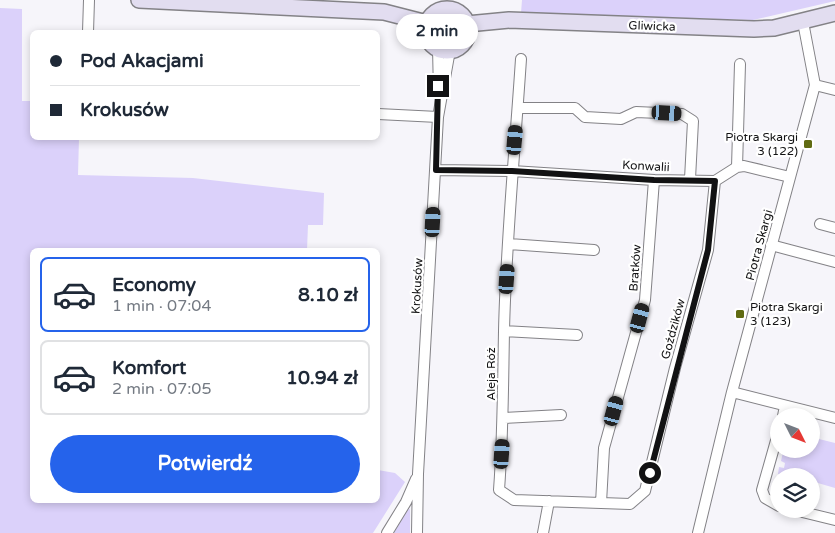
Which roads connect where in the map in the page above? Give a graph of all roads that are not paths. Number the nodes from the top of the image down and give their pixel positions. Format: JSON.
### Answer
{"nodes":[{"id":1,"x":89,"y":0,"type":"edge"},
{"id":2,"x":139,"y":0,"type":"edge"},
{"id":3,"x":835,"y":13,"type":"edge"},
{"id":4,"x":803,"y":22,"type":"junction"},
{"id":5,"x":427,"y":23,"type":"junction"},
{"id":6,"x":467,"y":24,"type":"junction"},
{"id":7,"x":88,"y":30,"type":"edge"},
{"id":8,"x":444,"y":49,"type":"junction"},
{"id":9,"x":521,"y":59,"type":"dead end"},
{"id":10,"x":740,"y":64,"type":"dead end"},
{"id":11,"x":815,"y":85,"type":"junction"},
{"id":12,"x":835,"y":90,"type":"edge"},
{"id":13,"x":518,"y":108,"type":"junction"},
{"id":14,"x":380,"y":114,"type":"edge"},
{"id":15,"x":438,"y":117,"type":"junction"},
{"id":16,"x":737,"y":167,"type":"junction"},
{"id":17,"x":436,"y":170,"type":"junction"},
{"id":18,"x":512,"y":171,"type":"junction"},
{"id":19,"x":790,"y":177,"type":"junction"},
{"id":20,"x":654,"y":180,"type":"junction"},
{"id":21,"x":690,"y":180,"type":"junction"},
{"id":22,"x":715,"y":181,"type":"junction"},
{"id":23,"x":820,"y":224,"type":"dead end"},
{"id":24,"x":835,"y":228,"type":"edge"},
{"id":25,"x":509,"y":244,"type":"junction"},
{"id":26,"x":771,"y":245,"type":"junction"},
{"id":27,"x":594,"y":250,"type":"dead end"},
{"id":28,"x":835,"y":262,"type":"edge"},
{"id":29,"x":504,"y":331,"type":"junction"},
{"id":30,"x":577,"y":335,"type":"dead end"},
{"id":31,"x":732,"y":392,"type":"junction"},
{"id":32,"x":776,"y":408,"type":"edge"},
{"id":33,"x":561,"y":415,"type":"dead end"},
{"id":34,"x":820,"y":416,"type":"edge"},
{"id":35,"x":504,"y":418,"type":"junction"},
{"id":36,"x":835,"y":418,"type":"edge"},
{"id":37,"x":771,"y":458,"type":"edge"},
{"id":38,"x":418,"y":474,"type":"junction"},
{"id":39,"x":549,"y":501,"type":"junction"},
{"id":40,"x":770,"y":501,"type":"edge"},
{"id":41,"x":601,"y":503,"type":"junction"},
{"id":42,"x":630,"y":504,"type":"joint"},
{"id":43,"x":820,"y":516,"type":"edge"},
{"id":44,"x":835,"y":520,"type":"edge"},
{"id":45,"x":387,"y":533,"type":"edge"},
{"id":46,"x":417,"y":533,"type":"edge"},
{"id":47,"x":543,"y":533,"type":"edge"},
{"id":48,"x":698,"y":533,"type":"edge"}],
"edges":[{"from":1,"to":7,"type":"street"},
{"from":2,"to":5,"type":"main road"},
{"from":3,"to":4,"type":"main road","name":"Gliwicka"},
{"from":4,"to":6,"type":"main road","name":"Gliwicka"},
{"from":4,"to":11,"type":"street","name":"Piotra Skargi"},
{"from":5,"to":6,"type":"main road"},
{"from":5,"to":8,"type":"main road"},
{"from":6,"to":8,"type":"main road"},
{"from":8,"to":15,"type":"street","name":"Krokusów"},
{"from":9,"to":13,"type":"street","name":"Aleja Róż"},
{"from":10,"to":16,"type":"street"},
{"from":11,"to":12,"type":"street"},
{"from":11,"to":19,"type":"street","name":"Piotra Skargi"},
{"from":13,"to":18,"type":"street","name":"Aleja Róż"},
{"from":13,"to":21,"type":"street"},
{"from":14,"to":15,"type":"street"},
{"from":15,"to":17,"type":"street","name":"Krokusów"},
{"from":16,"to":19,"type":"street"},
{"from":16,"to":22,"type":"street"},
{"from":17,"to":18,"type":"street","name":"Konwalii"},
{"from":17,"to":38,"type":"street","name":"Krokusów"},
{"from":18,"to":20,"type":"street","name":"Konwalii"},
{"from":18,"to":25,"type":"street","name":"Aleja Róż"},
{"from":19,"to":26,"type":"street","name":"Piotra Skargi"},
{"from":20,"to":21,"type":"street","name":"Konwalii"},
{"from":20,"to":41,"type":"street","name":"Bratków"},
{"from":21,"to":22,"type":"street","name":"Konwalii"},
{"from":22,"to":42,"type":"street","name":"Goździków"},
{"from":23,"to":24,"type":"street"},
{"from":25,"to":27,"type":"street"},
{"from":25,"to":29,"type":"street","name":"Aleja Róż"},
{"from":26,"to":28,"type":"street"},
{"from":26,"to":31,"type":"street","name":"Piotra Skargi"},
{"from":29,"to":30,"type":"street","name":"Aleja Róż"},
{"from":29,"to":35,"type":"street","name":"Aleja Róż"},
{"from":31,"to":32,"type":"street"},
{"from":31,"to":48,"type":"street","name":"Piotra Skargi"},
{"from":33,"to":35,"type":"street","name":"Aleja Róż"},
{"from":34,"to":36,"type":"street"},
{"from":35,"to":39,"type":"street","name":"Aleja Róż"},
{"from":37,"to":40,"type":"street"},
{"from":38,"to":45,"type":"street"},
{"from":38,"to":46,"type":"street","name":"Krokusów"},
{"from":39,"to":41,"type":"street","name":"Aleja Róż"},
{"from":39,"to":47,"type":"street"},
{"from":41,"to":42,"type":"street","name":"Aleja Róż"},
{"from":43,"to":44,"type":"street"}]}
